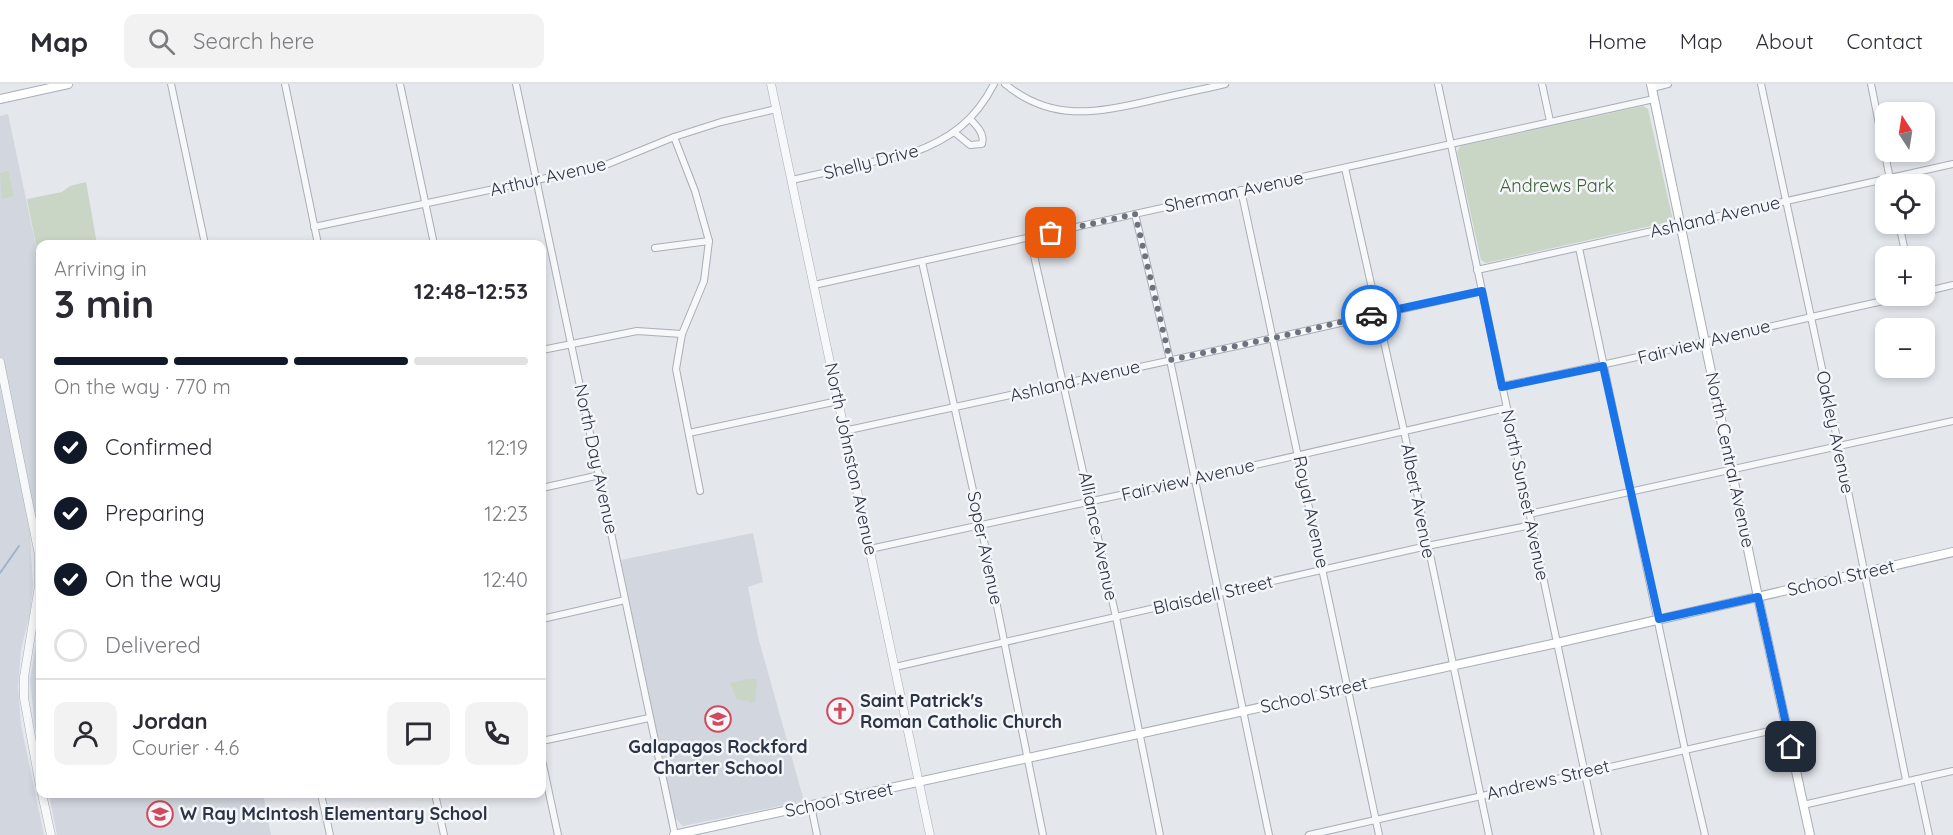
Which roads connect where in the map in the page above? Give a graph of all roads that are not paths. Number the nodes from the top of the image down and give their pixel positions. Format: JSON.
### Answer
{"nodes":[{"id":1,"x":68,"y":84,"type":"edge"},
{"id":2,"x":171,"y":84,"type":"edge"},
{"id":3,"x":285,"y":84,"type":"edge"},
{"id":4,"x":400,"y":84,"type":"edge"},
{"id":5,"x":516,"y":84,"type":"edge"},
{"id":6,"x":771,"y":84,"type":"edge"},
{"id":7,"x":994,"y":84,"type":"edge"},
{"id":8,"x":1005,"y":84,"type":"edge"},
{"id":9,"x":1225,"y":84,"type":"edge"},
{"id":10,"x":1438,"y":84,"type":"edge"},
{"id":11,"x":1542,"y":84,"type":"edge"},
{"id":12,"x":1668,"y":84,"type":"edge"},
{"id":13,"x":1761,"y":84,"type":"edge"},
{"id":14,"x":1871,"y":84,"type":"edge"},
{"id":15,"x":1652,"y":86,"type":"edge"},
{"id":16,"x":1,"y":95,"type":"edge"},
{"id":17,"x":1654,"y":99,"type":"junction"},
{"id":18,"x":776,"y":109,"type":"junction"},
{"id":19,"x":970,"y":119,"type":"junction"},
{"id":20,"x":1550,"y":122,"type":"junction"},
{"id":21,"x":954,"y":132,"type":"junction"},
{"id":22,"x":674,"y":137,"type":"junction"},
{"id":23,"x":1450,"y":145,"type":"junction"},
{"id":24,"x":1953,"y":164,"type":"edge"},
{"id":25,"x":1345,"y":168,"type":"junction"},
{"id":26,"x":1890,"y":174,"type":"edge"},
{"id":27,"x":1917,"y":174,"type":"edge"},
{"id":28,"x":536,"y":179,"type":"junction"},
{"id":29,"x":792,"y":180,"type":"junction"},
{"id":30,"x":1875,"y":184,"type":"edge"},
{"id":31,"x":1241,"y":190,"type":"junction"},
{"id":32,"x":1786,"y":201,"type":"junction"},
{"id":33,"x":425,"y":204,"type":"junction"},
{"id":34,"x":1135,"y":214,"type":"junction"},
{"id":35,"x":1681,"y":225,"type":"junction"},
{"id":36,"x":314,"y":226,"type":"junction"},
{"id":37,"x":1030,"y":238,"type":"junction"},
{"id":38,"x":204,"y":240,"type":"edge"},
{"id":39,"x":317,"y":240,"type":"edge"},
{"id":40,"x":433,"y":240,"type":"edge"},
{"id":41,"x":709,"y":241,"type":"junction"},
{"id":42,"x":654,"y":248,"type":"dead end"},
{"id":43,"x":1579,"y":248,"type":"junction"},
{"id":44,"x":922,"y":262,"type":"junction"},
{"id":45,"x":1477,"y":270,"type":"junction"},
{"id":46,"x":814,"y":285,"type":"junction"},
{"id":47,"x":1953,"y":285,"type":"edge"},
{"id":48,"x":1935,"y":289,"type":"edge"},
{"id":49,"x":1482,"y":291,"type":"junction"},
{"id":50,"x":1875,"y":302,"type":"edge"},
{"id":51,"x":1378,"y":314,"type":"junction"},
{"id":52,"x":1809,"y":316,"type":"junction"},
{"id":53,"x":682,"y":334,"type":"junction"},
{"id":54,"x":1274,"y":338,"type":"junction"},
{"id":55,"x":1706,"y":343,"type":"junction"},
{"id":56,"x":572,"y":344,"type":"junction"},
{"id":57,"x":546,"y":349,"type":"edge"},
{"id":58,"x":1170,"y":360,"type":"junction"},
{"id":59,"x":0,"y":362,"type":"edge"},
{"id":60,"x":1603,"y":366,"type":"junction"},
{"id":61,"x":1064,"y":383,"type":"junction"},
{"id":62,"x":1502,"y":387,"type":"junction"},
{"id":63,"x":838,"y":401,"type":"junction"},
{"id":64,"x":955,"y":408,"type":"junction"},
{"id":65,"x":1506,"y":408,"type":"junction"},
{"id":66,"x":1953,"y":421,"type":"edge"},
{"id":67,"x":844,"y":431,"type":"junction"},
{"id":68,"x":1404,"y":431,"type":"junction"},
{"id":69,"x":689,"y":433,"type":"junction"},
{"id":70,"x":1838,"y":447,"type":"junction"},
{"id":71,"x":1299,"y":454,"type":"junction"},
{"id":72,"x":1732,"y":469,"type":"junction"},
{"id":73,"x":600,"y":474,"type":"junction"},
{"id":74,"x":1194,"y":479,"type":"junction"},
{"id":75,"x":546,"y":487,"type":"edge"},
{"id":76,"x":700,"y":491,"type":"dead end"},
{"id":77,"x":1631,"y":492,"type":"junction"},
{"id":78,"x":1090,"y":501,"type":"junction"},
{"id":79,"x":1529,"y":514,"type":"junction"},
{"id":80,"x":1532,"y":525,"type":"junction"},
{"id":81,"x":981,"y":526,"type":"junction"},
{"id":82,"x":36,"y":540,"type":"edge"},
{"id":83,"x":1427,"y":546,"type":"junction"},
{"id":84,"x":870,"y":549,"type":"junction"},
{"id":85,"x":1953,"y":552,"type":"edge"},
{"id":86,"x":1323,"y":569,"type":"junction"},
{"id":87,"x":1865,"y":573,"type":"junction"},
{"id":88,"x":1219,"y":593,"type":"junction"},
{"id":89,"x":1758,"y":597,"type":"junction"},
{"id":90,"x":625,"y":600,"type":"junction"},
{"id":91,"x":36,"y":604,"type":"edge"},
{"id":92,"x":1116,"y":617,"type":"junction"},
{"id":93,"x":546,"y":618,"type":"edge"},
{"id":94,"x":1659,"y":619,"type":"junction"},
{"id":95,"x":1005,"y":641,"type":"junction"},
{"id":96,"x":1557,"y":643,"type":"junction"},
{"id":97,"x":1454,"y":664,"type":"junction"},
{"id":98,"x":895,"y":667,"type":"junction"},
{"id":99,"x":1347,"y":688,"type":"junction"},
{"id":100,"x":1244,"y":711,"type":"junction"},
{"id":101,"x":650,"y":718,"type":"junction"},
{"id":102,"x":1787,"y":727,"type":"junction"},
{"id":103,"x":1139,"y":734,"type":"junction"},
{"id":104,"x":546,"y":740,"type":"edge"},
{"id":105,"x":1685,"y":750,"type":"junction"},
{"id":106,"x":1027,"y":759,"type":"junction"},
{"id":107,"x":36,"y":764,"type":"edge"},
{"id":108,"x":1953,"y":771,"type":"edge"},
{"id":109,"x":1584,"y":772,"type":"junction"},
{"id":110,"x":546,"y":779,"type":"edge"},
{"id":111,"x":1917,"y":779,"type":"junction"},
{"id":112,"x":1906,"y":780,"type":"junction"},
{"id":113,"x":919,"y":782,"type":"junction"},
{"id":114,"x":1480,"y":795,"type":"junction"},
{"id":115,"x":43,"y":798,"type":"edge"},
{"id":116,"x":322,"y":798,"type":"edge"},
{"id":117,"x":436,"y":798,"type":"edge"},
{"id":118,"x":1803,"y":805,"type":"junction"},
{"id":119,"x":811,"y":806,"type":"junction"},
{"id":120,"x":1376,"y":819,"type":"junction"},
{"id":121,"x":703,"y":832,"type":"edge"},
{"id":122,"x":51,"y":835,"type":"edge"},
{"id":123,"x":330,"y":835,"type":"edge"},
{"id":124,"x":444,"y":835,"type":"edge"},
{"id":125,"x":558,"y":835,"type":"edge"},
{"id":126,"x":675,"y":835,"type":"edge"},
{"id":127,"x":817,"y":835,"type":"edge"},
{"id":128,"x":930,"y":835,"type":"edge"},
{"id":129,"x":1043,"y":835,"type":"edge"},
{"id":130,"x":1160,"y":835,"type":"edge"},
{"id":131,"x":1269,"y":835,"type":"edge"},
{"id":132,"x":1308,"y":835,"type":"edge"},
{"id":133,"x":1379,"y":835,"type":"edge"},
{"id":134,"x":1489,"y":835,"type":"edge"},
{"id":135,"x":1598,"y":835,"type":"edge"},
{"id":136,"x":1705,"y":835,"type":"edge"},
{"id":137,"x":1810,"y":835,"type":"edge"},
{"id":138,"x":1929,"y":835,"type":"edge"}],
"edges":[{"from":1,"to":16,"type":"main road"},
{"from":2,"to":38,"type":"street"},
{"from":3,"to":36,"type":"street"},
{"from":4,"to":33,"type":"street"},
{"from":5,"to":28,"type":"street","name":"North Day Avenue"},
{"from":6,"to":18,"type":"street","name":"North Johnston Avenue"},
{"from":7,"to":19,"type":"street","name":"Shelly Drive"},
{"from":8,"to":9,"type":"street"},
{"from":10,"to":23,"type":"street","name":"North Sunset Avenue"},
{"from":11,"to":20,"type":"street"},
{"from":12,"to":15,"type":"street"},
{"from":13,"to":32,"type":"street","name":"Oakley Avenue"},
{"from":14,"to":26,"type":"street"},
{"from":15,"to":17,"type":"main road","name":"North Central Avenue"},
{"from":17,"to":20,"type":"street","name":"Sherman Avenue"},
{"from":17,"to":35,"type":"main road","name":"North Central Avenue"},
{"from":18,"to":22,"type":"street","name":"Arthur Avenue"},
{"from":18,"to":29,"type":"street","name":"North Johnston Avenue"},
{"from":19,"to":21,"type":"street","name":"Shelly Drive"},
{"from":19,"to":21,"type":"street"},
{"from":20,"to":23,"type":"street","name":"Sherman Avenue"},
{"from":21,"to":29,"type":"street","name":"Shelly Drive"},
{"from":22,"to":28,"type":"street","name":"Arthur Avenue"},
{"from":22,"to":41,"type":"street"},
{"from":23,"to":25,"type":"street","name":"Sherman Avenue"},
{"from":23,"to":45,"type":"street","name":"North Sunset Avenue"},
{"from":24,"to":27,"type":"street","name":"Ashland Avenue"},
{"from":25,"to":31,"type":"street","name":"Sherman Avenue"},
{"from":25,"to":51,"type":"street","name":"Albert Avenue"},
{"from":28,"to":33,"type":"street","name":"Arthur Avenue"},
{"from":28,"to":56,"type":"street","name":"North Day Avenue"},
{"from":29,"to":46,"type":"street","name":"North Johnston Avenue"},
{"from":30,"to":32,"type":"street","name":"Ashland Avenue"},
{"from":31,"to":34,"type":"street","name":"Sherman Avenue"},
{"from":31,"to":54,"type":"street","name":"Royal Avenue"},
{"from":32,"to":35,"type":"street","name":"Ashland Avenue"},
{"from":32,"to":52,"type":"street","name":"Oakley Avenue"},
{"from":33,"to":36,"type":"street","name":"Arthur Avenue"},
{"from":33,"to":40,"type":"street"},
{"from":34,"to":37,"type":"street","name":"Sherman Avenue"},
{"from":34,"to":58,"type":"street"},
{"from":35,"to":43,"type":"street","name":"Ashland Avenue"},
{"from":35,"to":55,"type":"main road","name":"North Central Avenue"},
{"from":36,"to":39,"type":"street"},
{"from":37,"to":44,"type":"street","name":"Sherman Avenue"},
{"from":37,"to":61,"type":"street","name":"Alliance Avenue"},
{"from":41,"to":42,"type":"street"},
{"from":41,"to":53,"type":"street"},
{"from":43,"to":45,"type":"street","name":"Ashland Avenue"},
{"from":43,"to":60,"type":"street"},
{"from":44,"to":46,"type":"street","name":"Sherman Avenue"},
{"from":44,"to":64,"type":"street","name":"Soper Avenue"},
{"from":45,"to":49,"type":"street","name":"North Sunset Avenue"},
{"from":46,"to":63,"type":"street","name":"North Johnston Avenue"},
{"from":47,"to":48,"type":"street"},
{"from":49,"to":51,"type":"street","name":"Ashland Avenue"},
{"from":49,"to":62,"type":"street","name":"North Sunset Avenue"},
{"from":50,"to":52,"type":"street","name":"Fairview Avenue"},
{"from":51,"to":54,"type":"street","name":"Ashland Avenue"},
{"from":51,"to":68,"type":"street","name":"Albert Avenue"},
{"from":52,"to":55,"type":"street","name":"Fairview Avenue"},
{"from":52,"to":70,"type":"street","name":"Oakley Avenue"},
{"from":53,"to":56,"type":"street"},
{"from":53,"to":69,"type":"street"},
{"from":54,"to":58,"type":"street","name":"Ashland Avenue"},
{"from":54,"to":71,"type":"street","name":"Royal Avenue"},
{"from":55,"to":60,"type":"street","name":"Fairview Avenue"},
{"from":55,"to":72,"type":"main road","name":"North Central Avenue"},
{"from":56,"to":57,"type":"street"},
{"from":56,"to":73,"type":"street","name":"North Day Avenue"},
{"from":58,"to":61,"type":"street","name":"Ashland Avenue"},
{"from":58,"to":74,"type":"street"},
{"from":59,"to":82,"type":"street"},
{"from":60,"to":62,"type":"street","name":"Fairview Avenue"},
{"from":60,"to":77,"type":"street"},
{"from":61,"to":64,"type":"street","name":"Ashland Avenue"},
{"from":61,"to":78,"type":"street","name":"Alliance Avenue"},
{"from":62,"to":65,"type":"street","name":"North Sunset Avenue"},
{"from":63,"to":67,"type":"street","name":"North Johnston Avenue"},
{"from":63,"to":69,"type":"street"},
{"from":64,"to":67,"type":"street","name":"Ashland Avenue"},
{"from":64,"to":81,"type":"street","name":"Soper Avenue"},
{"from":65,"to":68,"type":"street","name":"Fairview Avenue"},
{"from":65,"to":79,"type":"street","name":"North Sunset Avenue"},
{"from":66,"to":70,"type":"street"},
{"from":67,"to":84,"type":"street","name":"North Johnston Avenue"},
{"from":68,"to":71,"type":"street","name":"Fairview Avenue"},
{"from":68,"to":83,"type":"street","name":"Albert Avenue"},
{"from":69,"to":76,"type":"street"},
{"from":70,"to":72,"type":"street"},
{"from":70,"to":87,"type":"street","name":"Oakley Avenue"},
{"from":71,"to":74,"type":"street","name":"Fairview Avenue"},
{"from":71,"to":86,"type":"street","name":"Royal Avenue"},
{"from":72,"to":77,"type":"street"},
{"from":72,"to":89,"type":"main road","name":"North Central Avenue"},
{"from":73,"to":75,"type":"street"},
{"from":73,"to":90,"type":"street","name":"North Day Avenue"},
{"from":74,"to":78,"type":"street","name":"Fairview Avenue"},
{"from":74,"to":88,"type":"street"},
{"from":77,"to":79,"type":"street"},
{"from":77,"to":94,"type":"street"},
{"from":78,"to":81,"type":"street","name":"Fairview Avenue"},
{"from":78,"to":92,"type":"street","name":"Alliance Avenue"},
{"from":79,"to":80,"type":"street","name":"North Sunset Avenue"},
{"from":80,"to":83,"type":"street","name":"Blaisdell Street"},
{"from":80,"to":96,"type":"street","name":"North Sunset Avenue"},
{"from":81,"to":84,"type":"street","name":"Fairview Avenue"},
{"from":81,"to":95,"type":"street","name":"Soper Avenue"},
{"from":83,"to":86,"type":"street","name":"Blaisdell Street"},
{"from":83,"to":97,"type":"street","name":"Albert Avenue"},
{"from":84,"to":98,"type":"street","name":"North Johnston Avenue"},
{"from":85,"to":87,"type":"main road","name":"School Street"},
{"from":86,"to":88,"type":"street","name":"Blaisdell Street"},
{"from":86,"to":99,"type":"street","name":"Royal Avenue"},
{"from":87,"to":89,"type":"main road","name":"School Street"},
{"from":87,"to":112,"type":"street","name":"Oakley Avenue"},
{"from":88,"to":92,"type":"street","name":"Blaisdell Street"},
{"from":88,"to":100,"type":"street"},
{"from":89,"to":94,"type":"main road","name":"School Street"},
{"from":89,"to":102,"type":"main road","name":"North Central Avenue"},
{"from":90,"to":93,"type":"street"},
{"from":90,"to":101,"type":"street","name":"North Day Avenue"},
{"from":91,"to":107,"type":"street"},
{"from":92,"to":95,"type":"street","name":"Blaisdell Street"},
{"from":92,"to":103,"type":"street","name":"Alliance Avenue"},
{"from":94,"to":96,"type":"main road","name":"School Street"},
{"from":94,"to":105,"type":"street"},
{"from":95,"to":98,"type":"street","name":"Blaisdell Street"},
{"from":95,"to":106,"type":"street","name":"Soper Avenue"},
{"from":96,"to":97,"type":"main road","name":"School Street"},
{"from":96,"to":109,"type":"street","name":"North Sunset Avenue"},
{"from":97,"to":99,"type":"main road","name":"School Street"},
{"from":97,"to":114,"type":"street","name":"Albert Avenue"},
{"from":98,"to":113,"type":"street","name":"North Johnston Avenue"},
{"from":99,"to":100,"type":"main road","name":"School Street"},
{"from":99,"to":120,"type":"street","name":"Royal Avenue"},
{"from":100,"to":103,"type":"main road","name":"School Street"},
{"from":100,"to":131,"type":"street"},
{"from":101,"to":104,"type":"street"},
{"from":101,"to":126,"type":"street","name":"North Day Avenue"},
{"from":102,"to":105,"type":"street","name":"Andrews Street"},
{"from":102,"to":118,"type":"main road","name":"North Central Avenue"},
{"from":103,"to":106,"type":"main road","name":"School Street"},
{"from":103,"to":130,"type":"street","name":"Alliance Avenue"},
{"from":105,"to":109,"type":"street","name":"Andrews Street"},
{"from":105,"to":136,"type":"street"},
{"from":106,"to":113,"type":"main road","name":"School Street"},
{"from":106,"to":129,"type":"street","name":"Soper Avenue"},
{"from":108,"to":111,"type":"street"},
{"from":109,"to":114,"type":"street","name":"Andrews Street"},
{"from":109,"to":135,"type":"street","name":"North Sunset Avenue"},
{"from":110,"to":125,"type":"street"},
{"from":111,"to":112,"type":"street"},
{"from":111,"to":138,"type":"street"},
{"from":112,"to":118,"type":"street"},
{"from":113,"to":119,"type":"main road","name":"School Street"},
{"from":113,"to":128,"type":"street","name":"North Johnston Avenue"},
{"from":114,"to":120,"type":"street","name":"Andrews Street"},
{"from":114,"to":134,"type":"street","name":"Albert Avenue"},
{"from":115,"to":122,"type":"street"},
{"from":116,"to":123,"type":"street"},
{"from":117,"to":124,"type":"street"},
{"from":118,"to":137,"type":"main road","name":"North Central Avenue"},
{"from":119,"to":121,"type":"main road","name":"School Street"},
{"from":119,"to":127,"type":"street"},
{"from":120,"to":132,"type":"street","name":"Andrews Street"},
{"from":120,"to":133,"type":"street","name":"Royal Avenue"},
{"from":121,"to":126,"type":"main road","name":"School Street"}]}
